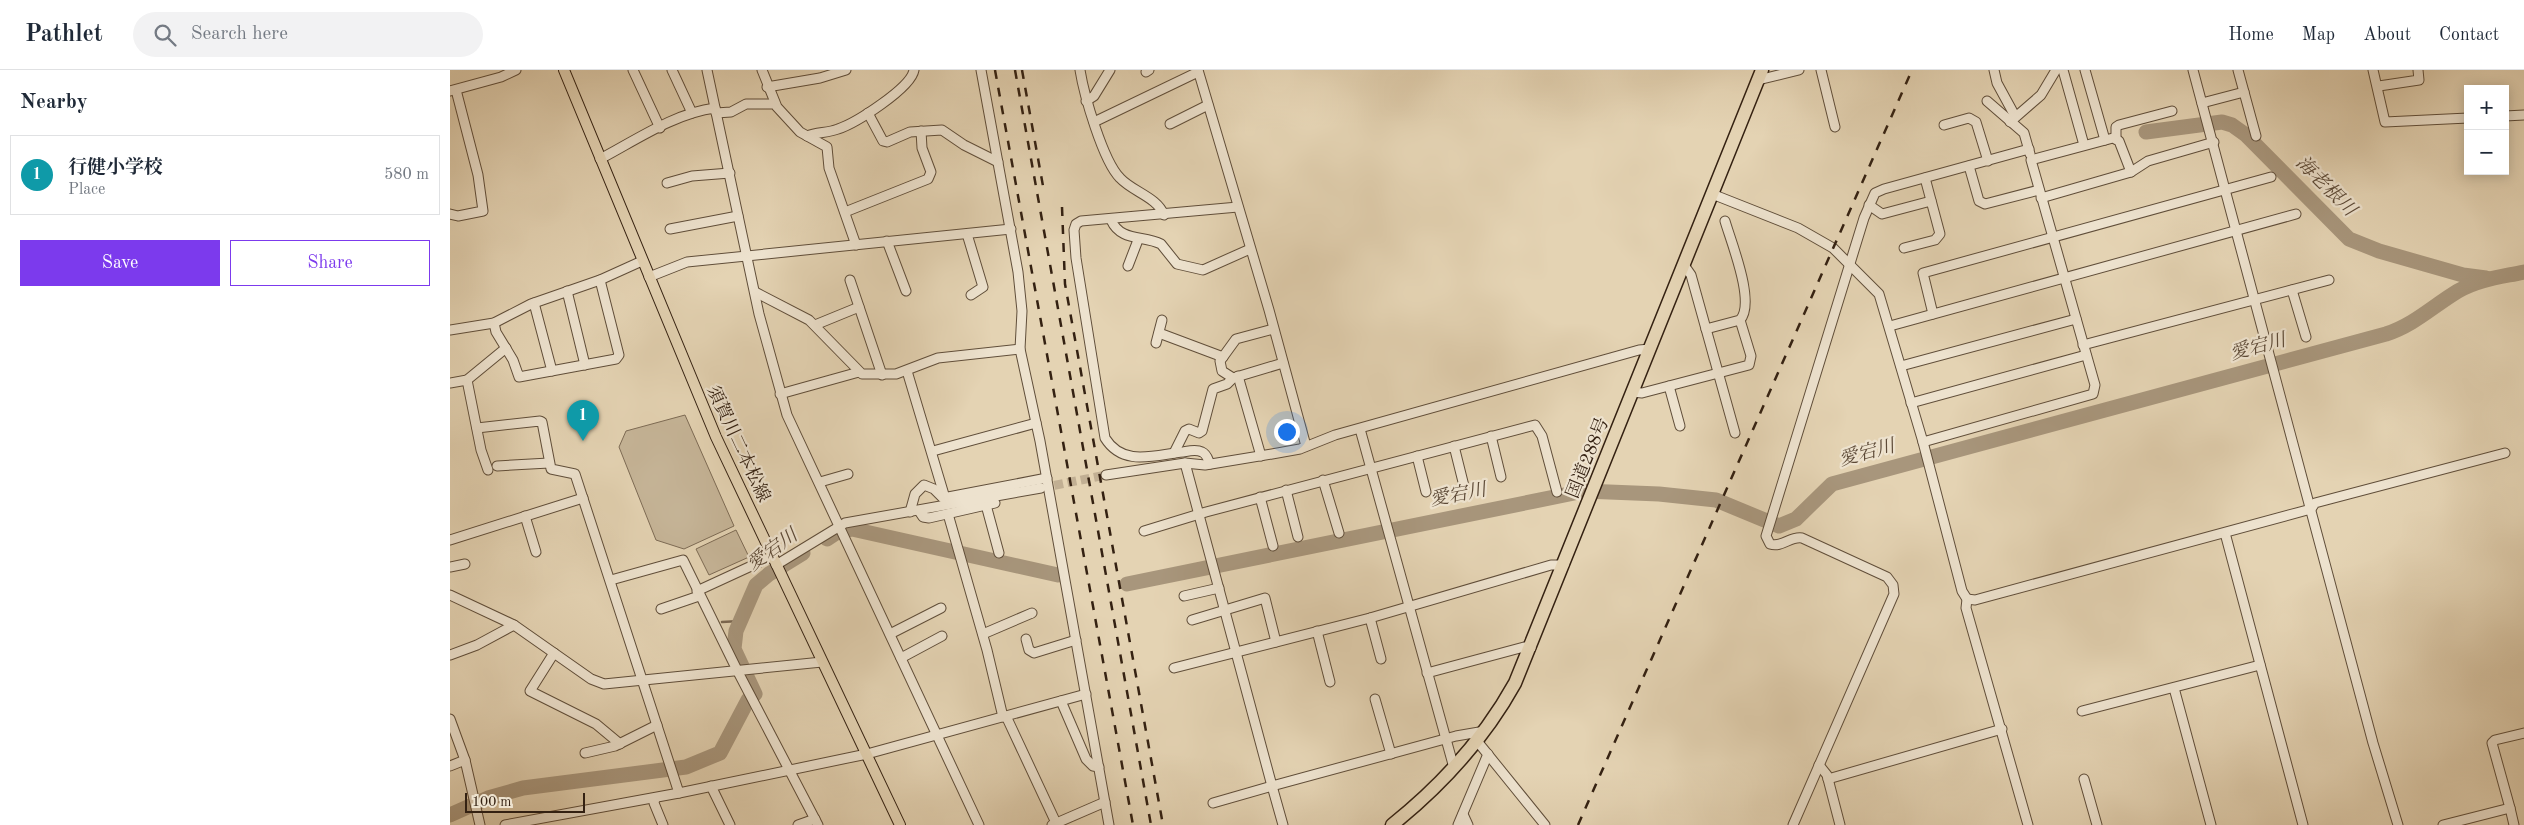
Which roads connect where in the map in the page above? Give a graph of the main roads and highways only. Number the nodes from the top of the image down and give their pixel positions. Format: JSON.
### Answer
{"nodes":[{"id":1,"x":564,"y":70,"type":"edge"},
{"id":2,"x":1760,"y":75,"type":"edge"},
{"id":3,"x":900,"y":825,"type":"edge"},
{"id":4,"x":1392,"y":825,"type":"edge"}],
"edges":[{"from":1,"to":3,"type":"main road","name":"須賀川二本松線"},
{"from":2,"to":4,"type":"highway","name":"国道288号"}]}
